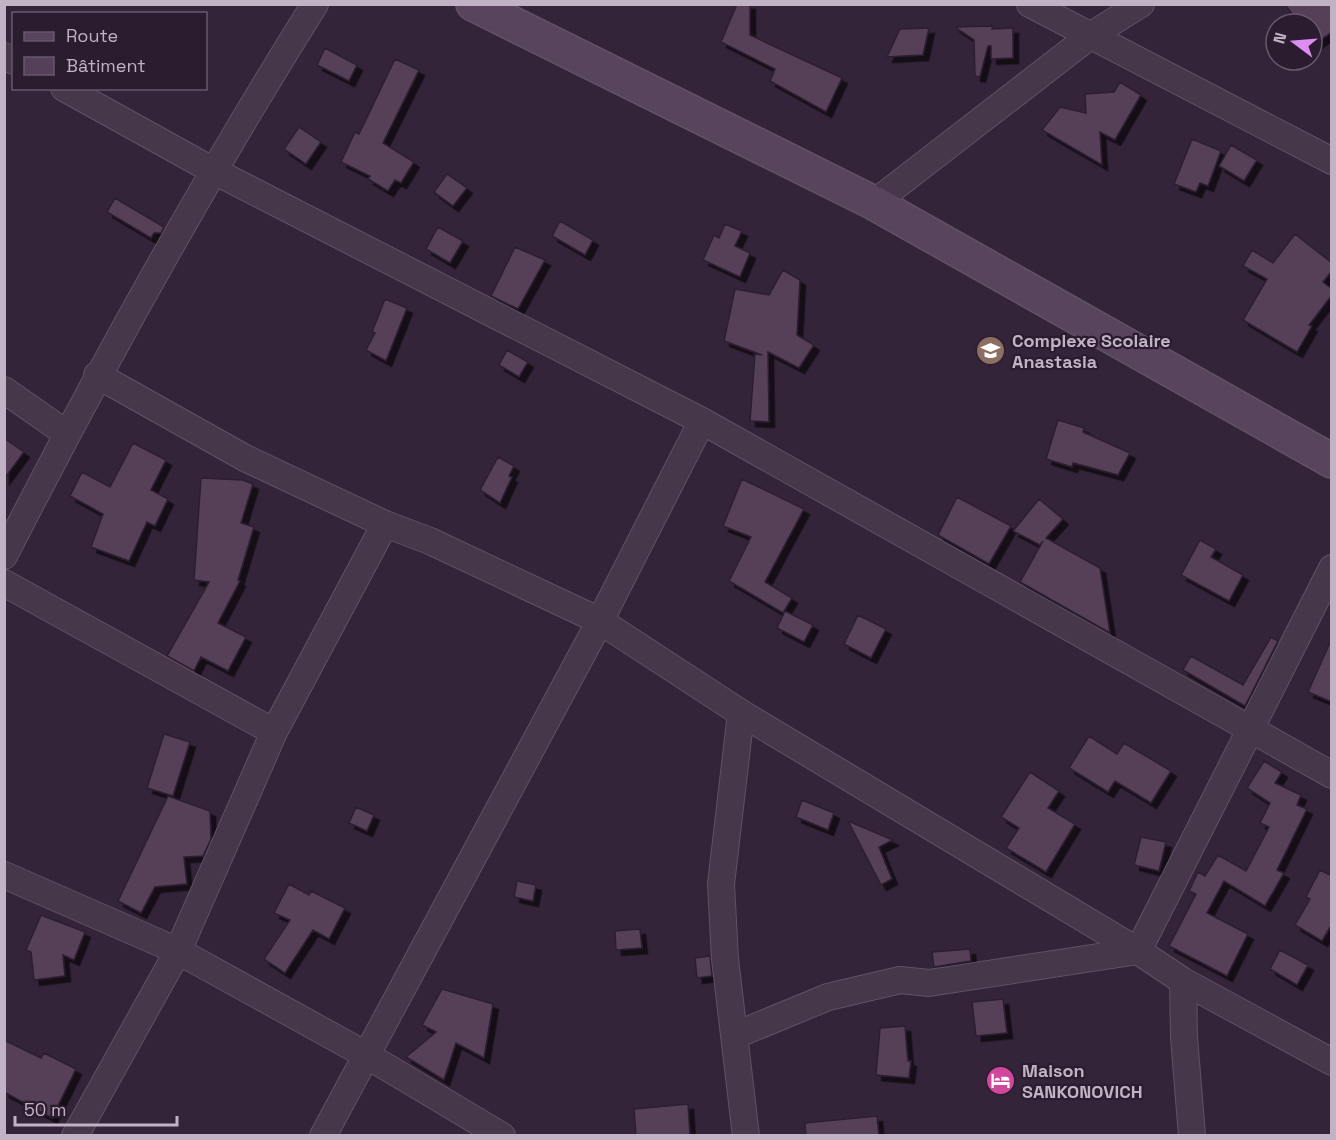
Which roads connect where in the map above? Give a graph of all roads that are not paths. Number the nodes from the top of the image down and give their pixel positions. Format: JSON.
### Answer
{"nodes":[{"id":1,"x":315,"y":4,"type":"edge"},
{"id":2,"x":473,"y":4,"type":"edge"},
{"id":3,"x":1030,"y":4,"type":"edge"},
{"id":4,"x":1141,"y":4,"type":"edge"},
{"id":5,"x":1090,"y":36,"type":"junction"},
{"id":6,"x":68,"y":90,"type":"edge"},
{"id":7,"x":1332,"y":161,"type":"edge"},
{"id":8,"x":212,"y":170,"type":"junction"},
{"id":9,"x":874,"y":203,"type":"junction"},
{"id":10,"x":97,"y":375,"type":"junction"},
{"id":11,"x":4,"y":390,"type":"edge"},
{"id":12,"x":702,"y":421,"type":"junction"},
{"id":13,"x":67,"y":434,"type":"junction"},
{"id":14,"x":1332,"y":461,"type":"edge"},
{"id":15,"x":385,"y":524,"type":"junction"},
{"id":16,"x":4,"y":556,"type":"edge"},
{"id":17,"x":1332,"y":568,"type":"edge"},
{"id":18,"x":4,"y":583,"type":"edge"},
{"id":19,"x":600,"y":621,"type":"junction"},
{"id":20,"x":741,"y":713,"type":"junction"},
{"id":21,"x":1251,"y":730,"type":"junction"},
{"id":22,"x":274,"y":732,"type":"junction"},
{"id":23,"x":1332,"y":776,"type":"edge"},
{"id":24,"x":4,"y":875,"type":"edge"},
{"id":25,"x":178,"y":951,"type":"junction"},
{"id":26,"x":1138,"y":951,"type":"junction"},
{"id":27,"x":1183,"y":981,"type":"junction"},
{"id":28,"x":736,"y":1035,"type":"junction"},
{"id":29,"x":368,"y":1056,"type":"junction"},
{"id":30,"x":1332,"y":1062,"type":"edge"},
{"id":31,"x":75,"y":1136,"type":"edge"},
{"id":32,"x":323,"y":1136,"type":"edge"},
{"id":33,"x":502,"y":1136,"type":"edge"},
{"id":34,"x":746,"y":1136,"type":"edge"},
{"id":35,"x":1192,"y":1136,"type":"edge"}],
"edges":[{"from":1,"to":8,"type":"street"},
{"from":2,"to":9,"type":"street"},
{"from":3,"to":5,"type":"street"},
{"from":4,"to":5,"type":"street"},
{"from":5,"to":7,"type":"street"},
{"from":5,"to":9,"type":"street"},
{"from":6,"to":8,"type":"street"},
{"from":8,"to":10,"type":"street"},
{"from":8,"to":12,"type":"street"},
{"from":9,"to":14,"type":"street"},
{"from":10,"to":13,"type":"street"},
{"from":10,"to":15,"type":"street"},
{"from":11,"to":13,"type":"street"},
{"from":12,"to":19,"type":"street"},
{"from":12,"to":21,"type":"street"},
{"from":13,"to":16,"type":"street"},
{"from":15,"to":19,"type":"street"},
{"from":15,"to":22,"type":"street"},
{"from":17,"to":21,"type":"street"},
{"from":18,"to":22,"type":"street"},
{"from":19,"to":20,"type":"street"},
{"from":19,"to":29,"type":"street"},
{"from":20,"to":26,"type":"street"},
{"from":20,"to":28,"type":"street"},
{"from":21,"to":23,"type":"street"},
{"from":21,"to":26,"type":"street"},
{"from":22,"to":25,"type":"street"},
{"from":24,"to":25,"type":"street"},
{"from":25,"to":29,"type":"street"},
{"from":25,"to":31,"type":"street"},
{"from":26,"to":27,"type":"street"},
{"from":26,"to":28,"type":"street"},
{"from":27,"to":30,"type":"street"},
{"from":27,"to":35,"type":"street"},
{"from":28,"to":34,"type":"street"},
{"from":29,"to":32,"type":"street"},
{"from":29,"to":33,"type":"street"}]}
